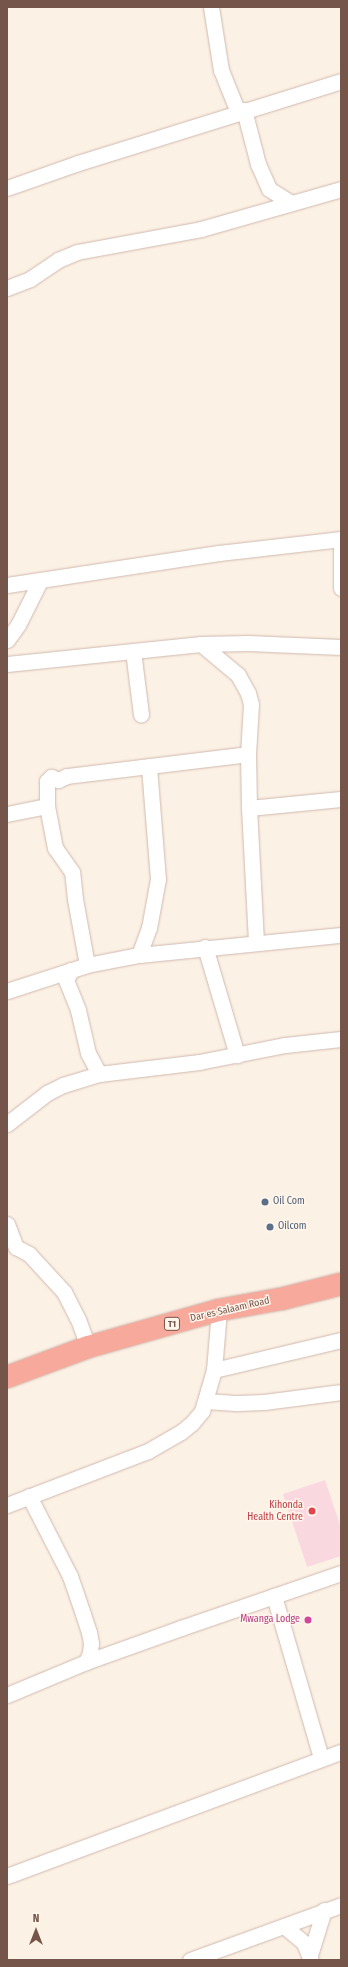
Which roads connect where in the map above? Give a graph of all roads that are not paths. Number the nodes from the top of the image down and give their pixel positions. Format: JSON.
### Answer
{"nodes":[{"id":1,"x":211,"y":7,"type":"edge"},
{"id":2,"x":341,"y":81,"type":"edge"},
{"id":3,"x":241,"y":111,"type":"junction"},
{"id":4,"x":7,"y":188,"type":"edge"},
{"id":5,"x":341,"y":190,"type":"edge"},
{"id":6,"x":291,"y":203,"type":"junction"},
{"id":7,"x":7,"y":288,"type":"edge"},
{"id":8,"x":341,"y":539,"type":"edge"},
{"id":9,"x":341,"y":545,"type":"edge"},
{"id":10,"x":40,"y":581,"type":"junction"},
{"id":11,"x":7,"y":585,"type":"edge"},
{"id":12,"x":341,"y":588,"type":"edge"},
{"id":13,"x":7,"y":640,"type":"edge"},
{"id":14,"x":201,"y":644,"type":"junction"},
{"id":15,"x":341,"y":647,"type":"edge"},
{"id":16,"x":133,"y":651,"type":"junction"},
{"id":17,"x":7,"y":664,"type":"edge"},
{"id":18,"x":141,"y":714,"type":"dead end"},
{"id":19,"x":248,"y":754,"type":"junction"},
{"id":20,"x":149,"y":766,"type":"junction"},
{"id":21,"x":341,"y":799,"type":"edge"},
{"id":22,"x":47,"y":806,"type":"junction"},
{"id":23,"x":249,"y":808,"type":"junction"},
{"id":24,"x":7,"y":814,"type":"edge"},
{"id":25,"x":341,"y":936,"type":"edge"},
{"id":26,"x":256,"y":943,"type":"junction"},
{"id":27,"x":205,"y":947,"type":"junction"},
{"id":28,"x":139,"y":955,"type":"junction"},
{"id":29,"x":87,"y":965,"type":"junction"},
{"id":30,"x":71,"y":970,"type":"junction"},
{"id":31,"x":7,"y":991,"type":"edge"},
{"id":32,"x":341,"y":1039,"type":"edge"},
{"id":33,"x":237,"y":1055,"type":"junction"},
{"id":34,"x":99,"y":1074,"type":"junction"},
{"id":35,"x":7,"y":1124,"type":"edge"},
{"id":36,"x":7,"y":1224,"type":"edge"},
{"id":37,"x":12,"y":1249,"type":"edge"},
{"id":38,"x":341,"y":1284,"type":"edge"},
{"id":39,"x":219,"y":1310,"type":"junction"},
{"id":40,"x":341,"y":1340,"type":"edge"},
{"id":41,"x":88,"y":1347,"type":"junction"},
{"id":42,"x":214,"y":1370,"type":"junction"},
{"id":43,"x":7,"y":1377,"type":"edge"},
{"id":44,"x":341,"y":1392,"type":"edge"},
{"id":45,"x":206,"y":1402,"type":"junction"},
{"id":46,"x":29,"y":1496,"type":"junction"},
{"id":47,"x":7,"y":1505,"type":"edge"},
{"id":48,"x":341,"y":1573,"type":"edge"},
{"id":49,"x":274,"y":1596,"type":"junction"},
{"id":50,"x":86,"y":1662,"type":"junction"},
{"id":51,"x":7,"y":1695,"type":"edge"},
{"id":52,"x":341,"y":1752,"type":"edge"},
{"id":53,"x":321,"y":1758,"type":"junction"},
{"id":54,"x":7,"y":1876,"type":"edge"},
{"id":55,"x":341,"y":1905,"type":"edge"},
{"id":56,"x":324,"y":1910,"type":"junction"},
{"id":57,"x":284,"y":1926,"type":"junction"},
{"id":58,"x":310,"y":1958,"type":"edge"},
{"id":59,"x":190,"y":1960,"type":"edge"}],
"edges":[{"from":1,"to":3,"type":"street"},
{"from":2,"to":3,"type":"street"},
{"from":3,"to":4,"type":"street"},
{"from":3,"to":6,"type":"street"},
{"from":5,"to":6,"type":"street"},
{"from":6,"to":7,"type":"street"},
{"from":8,"to":10,"type":"street"},
{"from":9,"to":12,"type":"street"},
{"from":10,"to":11,"type":"street"},
{"from":10,"to":13,"type":"street"},
{"from":14,"to":15,"type":"street"},
{"from":14,"to":16,"type":"street"},
{"from":14,"to":19,"type":"street"},
{"from":16,"to":17,"type":"street"},
{"from":16,"to":18,"type":"street"},
{"from":19,"to":20,"type":"street"},
{"from":19,"to":23,"type":"street"},
{"from":20,"to":22,"type":"street"},
{"from":20,"to":28,"type":"street"},
{"from":21,"to":23,"type":"street"},
{"from":22,"to":24,"type":"street"},
{"from":22,"to":29,"type":"street"},
{"from":23,"to":26,"type":"street"},
{"from":25,"to":26,"type":"street"},
{"from":26,"to":27,"type":"street"},
{"from":27,"to":28,"type":"street"},
{"from":27,"to":33,"type":"street"},
{"from":28,"to":29,"type":"street"},
{"from":29,"to":30,"type":"street"},
{"from":30,"to":31,"type":"street"},
{"from":30,"to":34,"type":"street"},
{"from":32,"to":33,"type":"street"},
{"from":33,"to":34,"type":"street"},
{"from":34,"to":35,"type":"street"},
{"from":36,"to":37,"type":"street"},
{"from":37,"to":41,"type":"street"},
{"from":38,"to":39,"type":"highway","name":"Dar es Salaam Road","number":"T1"},
{"from":39,"to":41,"type":"highway","name":"Dar es Salaam Road","number":"T1"},
{"from":39,"to":42,"type":"street"},
{"from":40,"to":42,"type":"street"},
{"from":41,"to":43,"type":"highway","name":"Dar es Salaam Road","number":"T1"},
{"from":42,"to":45,"type":"street"},
{"from":44,"to":45,"type":"street"},
{"from":45,"to":46,"type":"street"},
{"from":46,"to":47,"type":"street"},
{"from":46,"to":50,"type":"street"},
{"from":48,"to":49,"type":"street"},
{"from":49,"to":50,"type":"street"},
{"from":49,"to":53,"type":"street"},
{"from":50,"to":51,"type":"street"},
{"from":52,"to":53,"type":"street"},
{"from":53,"to":54,"type":"street"},
{"from":55,"to":56,"type":"street"},
{"from":56,"to":57,"type":"street"},
{"from":56,"to":58,"type":"street"},
{"from":57,"to":58,"type":"street"},
{"from":57,"to":59,"type":"street"}]}
